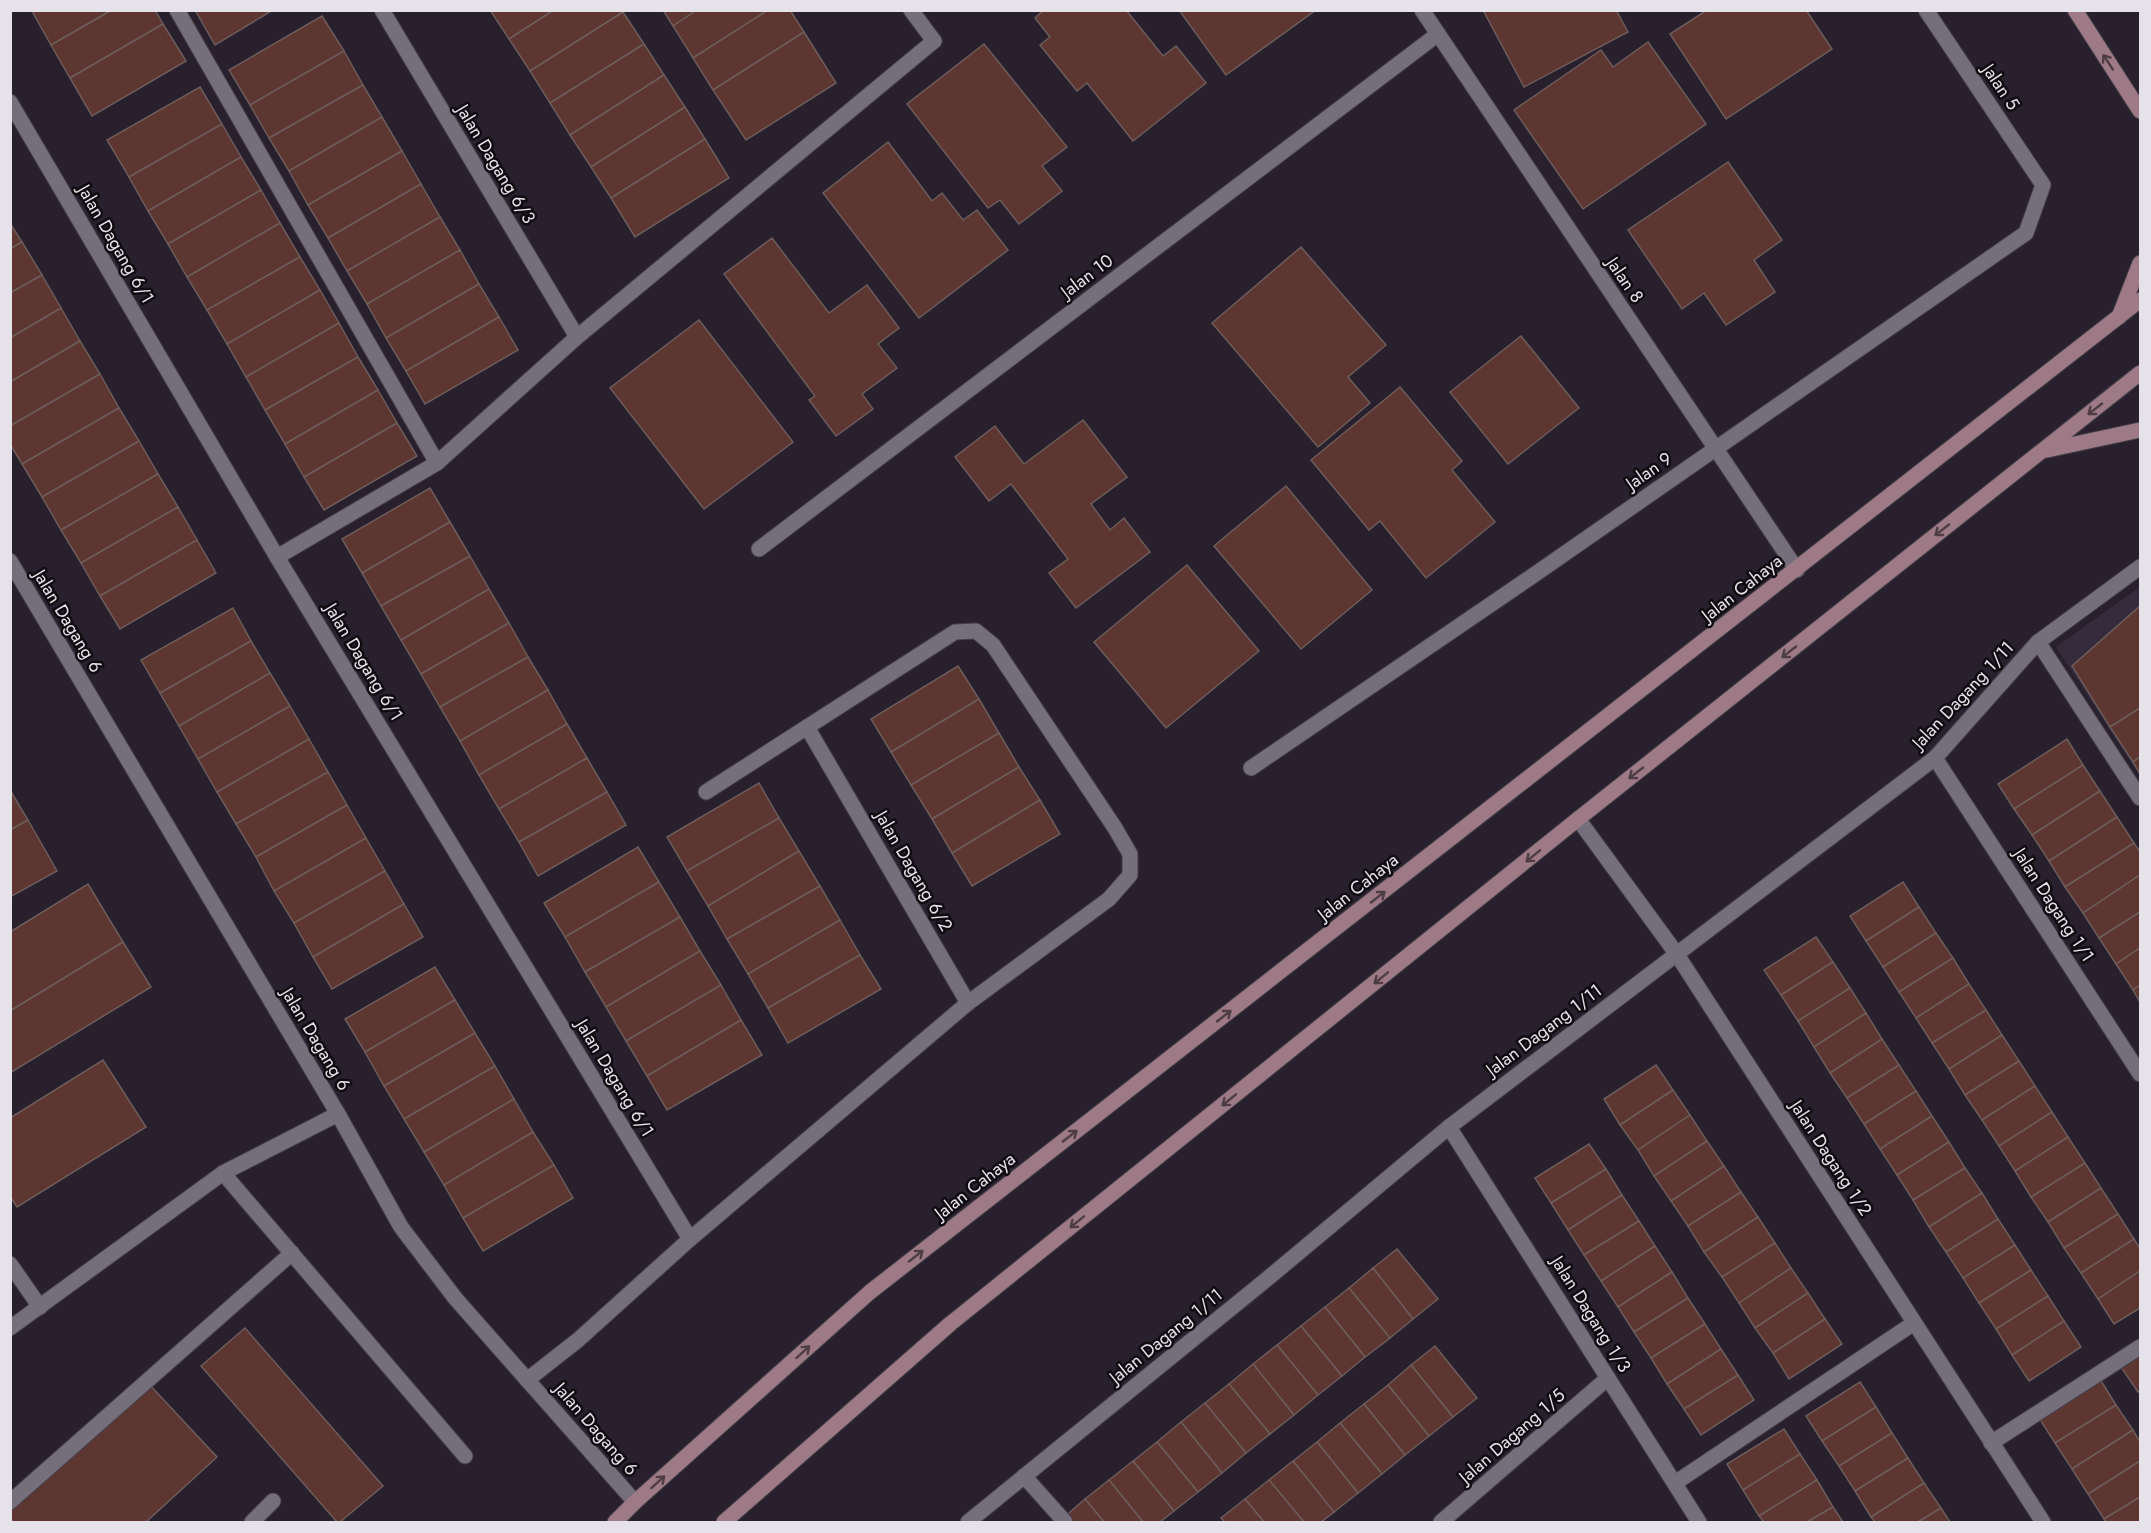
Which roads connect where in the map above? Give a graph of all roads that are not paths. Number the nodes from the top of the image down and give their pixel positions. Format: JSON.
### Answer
{"nodes":[{"id":1,"x":177,"y":10,"type":"edge"},
{"id":2,"x":382,"y":10,"type":"edge"},
{"id":3,"x":911,"y":10,"type":"edge"},
{"id":4,"x":1422,"y":10,"type":"edge"},
{"id":5,"x":1926,"y":10,"type":"edge"},
{"id":6,"x":2075,"y":10,"type":"edge"},
{"id":7,"x":1438,"y":34,"type":"junction"},
{"id":8,"x":10,"y":102,"type":"edge"},
{"id":9,"x":2140,"y":111,"type":"edge"},
{"id":10,"x":2043,"y":184,"type":"joint"},
{"id":11,"x":2140,"y":263,"type":"edge"},
{"id":12,"x":2140,"y":300,"type":"edge"},
{"id":13,"x":2119,"y":317,"type":"junction"},
{"id":14,"x":577,"y":337,"type":"junction"},
{"id":15,"x":2140,"y":373,"type":"edge"},
{"id":16,"x":2140,"y":430,"type":"edge"},
{"id":17,"x":1715,"y":449,"type":"junction"},
{"id":18,"x":2042,"y":451,"type":"junction"},
{"id":19,"x":437,"y":463,"type":"junction"},
{"id":20,"x":759,"y":549,"type":"dead end"},
{"id":21,"x":278,"y":557,"type":"junction"},
{"id":22,"x":10,"y":561,"type":"edge"},
{"id":23,"x":2140,"y":567,"type":"edge"},
{"id":24,"x":1797,"y":570,"type":"junction"},
{"id":25,"x":2038,"y":642,"type":"junction"},
{"id":26,"x":807,"y":727,"type":"junction"},
{"id":27,"x":1935,"y":758,"type":"junction"},
{"id":28,"x":1251,"y":768,"type":"dead end"},
{"id":29,"x":706,"y":792,"type":"dead end"},
{"id":30,"x":2140,"y":798,"type":"edge"},
{"id":31,"x":1578,"y":819,"type":"junction"},
{"id":32,"x":1676,"y":953,"type":"junction"},
{"id":33,"x":968,"y":1003,"type":"junction"},
{"id":34,"x":2140,"y":1074,"type":"edge"},
{"id":35,"x":338,"y":1114,"type":"junction"},
{"id":36,"x":1449,"y":1127,"type":"junction"},
{"id":37,"x":223,"y":1173,"type":"junction"},
{"id":38,"x":690,"y":1239,"type":"junction"},
{"id":39,"x":292,"y":1253,"type":"junction"},
{"id":40,"x":10,"y":1264,"type":"edge"},
{"id":41,"x":40,"y":1307,"type":"junction"},
{"id":42,"x":1914,"y":1323,"type":"junction"},
{"id":43,"x":10,"y":1328,"type":"edge"},
{"id":44,"x":2140,"y":1347,"type":"edge"},
{"id":45,"x":1608,"y":1378,"type":"junction"},
{"id":46,"x":527,"y":1380,"type":"junction"},
{"id":47,"x":1991,"y":1443,"type":"junction"},
{"id":48,"x":465,"y":1456,"type":"dead end"},
{"id":49,"x":1024,"y":1476,"type":"junction"},
{"id":50,"x":1674,"y":1483,"type":"junction"},
{"id":51,"x":273,"y":1501,"type":"dead end"},
{"id":52,"x":10,"y":1502,"type":"edge"},
{"id":53,"x":635,"y":1502,"type":"junction"},
{"id":54,"x":252,"y":1522,"type":"edge"},
{"id":55,"x":615,"y":1522,"type":"edge"},
{"id":56,"x":724,"y":1522,"type":"edge"},
{"id":57,"x":968,"y":1522,"type":"edge"},
{"id":58,"x":1065,"y":1522,"type":"edge"},
{"id":59,"x":1441,"y":1522,"type":"edge"},
{"id":60,"x":1699,"y":1522,"type":"edge"},
{"id":61,"x":2043,"y":1522,"type":"edge"}],
"edges":[{"from":1,"to":19,"type":"street"},
{"from":2,"to":14,"type":"street","name":"Jalan Dagang 6/3"},
{"from":3,"to":14,"type":"street"},
{"from":4,"to":7,"type":"street","name":"Jalan 8"},
{"from":5,"to":10,"type":"street","name":"Jalan 5"},
{"from":9,"to":6,"type":"main road","one_way":true},
{"from":7,"to":17,"type":"street","name":"Jalan 8"},
{"from":7,"to":20,"type":"street","name":"Jalan 10"},
{"from":8,"to":21,"type":"street","name":"Jalan Dagang 6/1"},
{"from":10,"to":17,"type":"street","name":"Jalan 9"},
{"from":11,"to":13,"type":"main road"},
{"from":12,"to":13,"type":"main road","name":"Jalan Cahaya"},
{"from":13,"to":24,"type":"main road","name":"Jalan Cahaya"},
{"from":14,"to":19,"type":"street"},
{"from":15,"to":18,"type":"main road","one_way":true},
{"from":16,"to":18,"type":"main road"},
{"from":17,"to":24,"type":"street","name":"Jalan 8"},
{"from":17,"to":28,"type":"street","name":"Jalan 9"},
{"from":18,"to":31,"type":"main road","one_way":true},
{"from":19,"to":21,"type":"street"},
{"from":21,"to":38,"type":"street","name":"Jalan Dagang 6/1"},
{"from":22,"to":35,"type":"street","name":"Jalan Dagang 6"},
{"from":23,"to":25,"type":"street","name":"Jalan Dagang 1/11"},
{"from":53,"to":24,"type":"main road","name":"Jalan Cahaya","one_way":true},
{"from":25,"to":27,"type":"street","name":"Jalan Dagang 1/11"},
{"from":25,"to":30,"type":"street"},
{"from":26,"to":29,"type":"street"},
{"from":26,"to":33,"type":"street","name":"Jalan Dagang 6/2"},
{"from":26,"to":33,"type":"street"},
{"from":27,"to":32,"type":"street","name":"Jalan Dagang 1/11"},
{"from":27,"to":34,"type":"street","name":"Jalan Dagang 1/1"},
{"from":31,"to":32,"type":"street","name":"Jalan Dagang 1/2"},
{"from":31,"to":56,"type":"main road","one_way":true},
{"from":32,"to":36,"type":"street","name":"Jalan Dagang 1/11"},
{"from":32,"to":42,"type":"street","name":"Jalan Dagang 1/2"},
{"from":33,"to":38,"type":"street"},
{"from":35,"to":37,"type":"street"},
{"from":35,"to":46,"type":"street","name":"Jalan Dagang 6"},
{"from":36,"to":45,"type":"street","name":"Jalan Dagang 1/3"},
{"from":36,"to":49,"type":"street","name":"Jalan Dagang 1/11"},
{"from":37,"to":39,"type":"street"},
{"from":37,"to":41,"type":"street"},
{"from":38,"to":46,"type":"street"},
{"from":39,"to":48,"type":"street"},
{"from":39,"to":52,"type":"street"},
{"from":40,"to":41,"type":"street"},
{"from":41,"to":43,"type":"street"},
{"from":42,"to":47,"type":"street","name":"Jalan Dagang 1/2"},
{"from":42,"to":50,"type":"street"},
{"from":44,"to":47,"type":"street"},
{"from":45,"to":50,"type":"street","name":"Jalan Dagang 1/3"},
{"from":45,"to":59,"type":"street","name":"Jalan Dagang 1/5"},
{"from":46,"to":53,"type":"street","name":"Jalan Dagang 6"},
{"from":47,"to":61,"type":"street","name":"Jalan Dagang 1/2"},
{"from":49,"to":57,"type":"street","name":"Jalan Dagang 1/11"},
{"from":49,"to":58,"type":"street"},
{"from":50,"to":60,"type":"street","name":"Jalan Dagang 1/3"},
{"from":51,"to":54,"type":"street"},
{"from":53,"to":55,"type":"main road","name":"Jalan Cahaya"}]}
